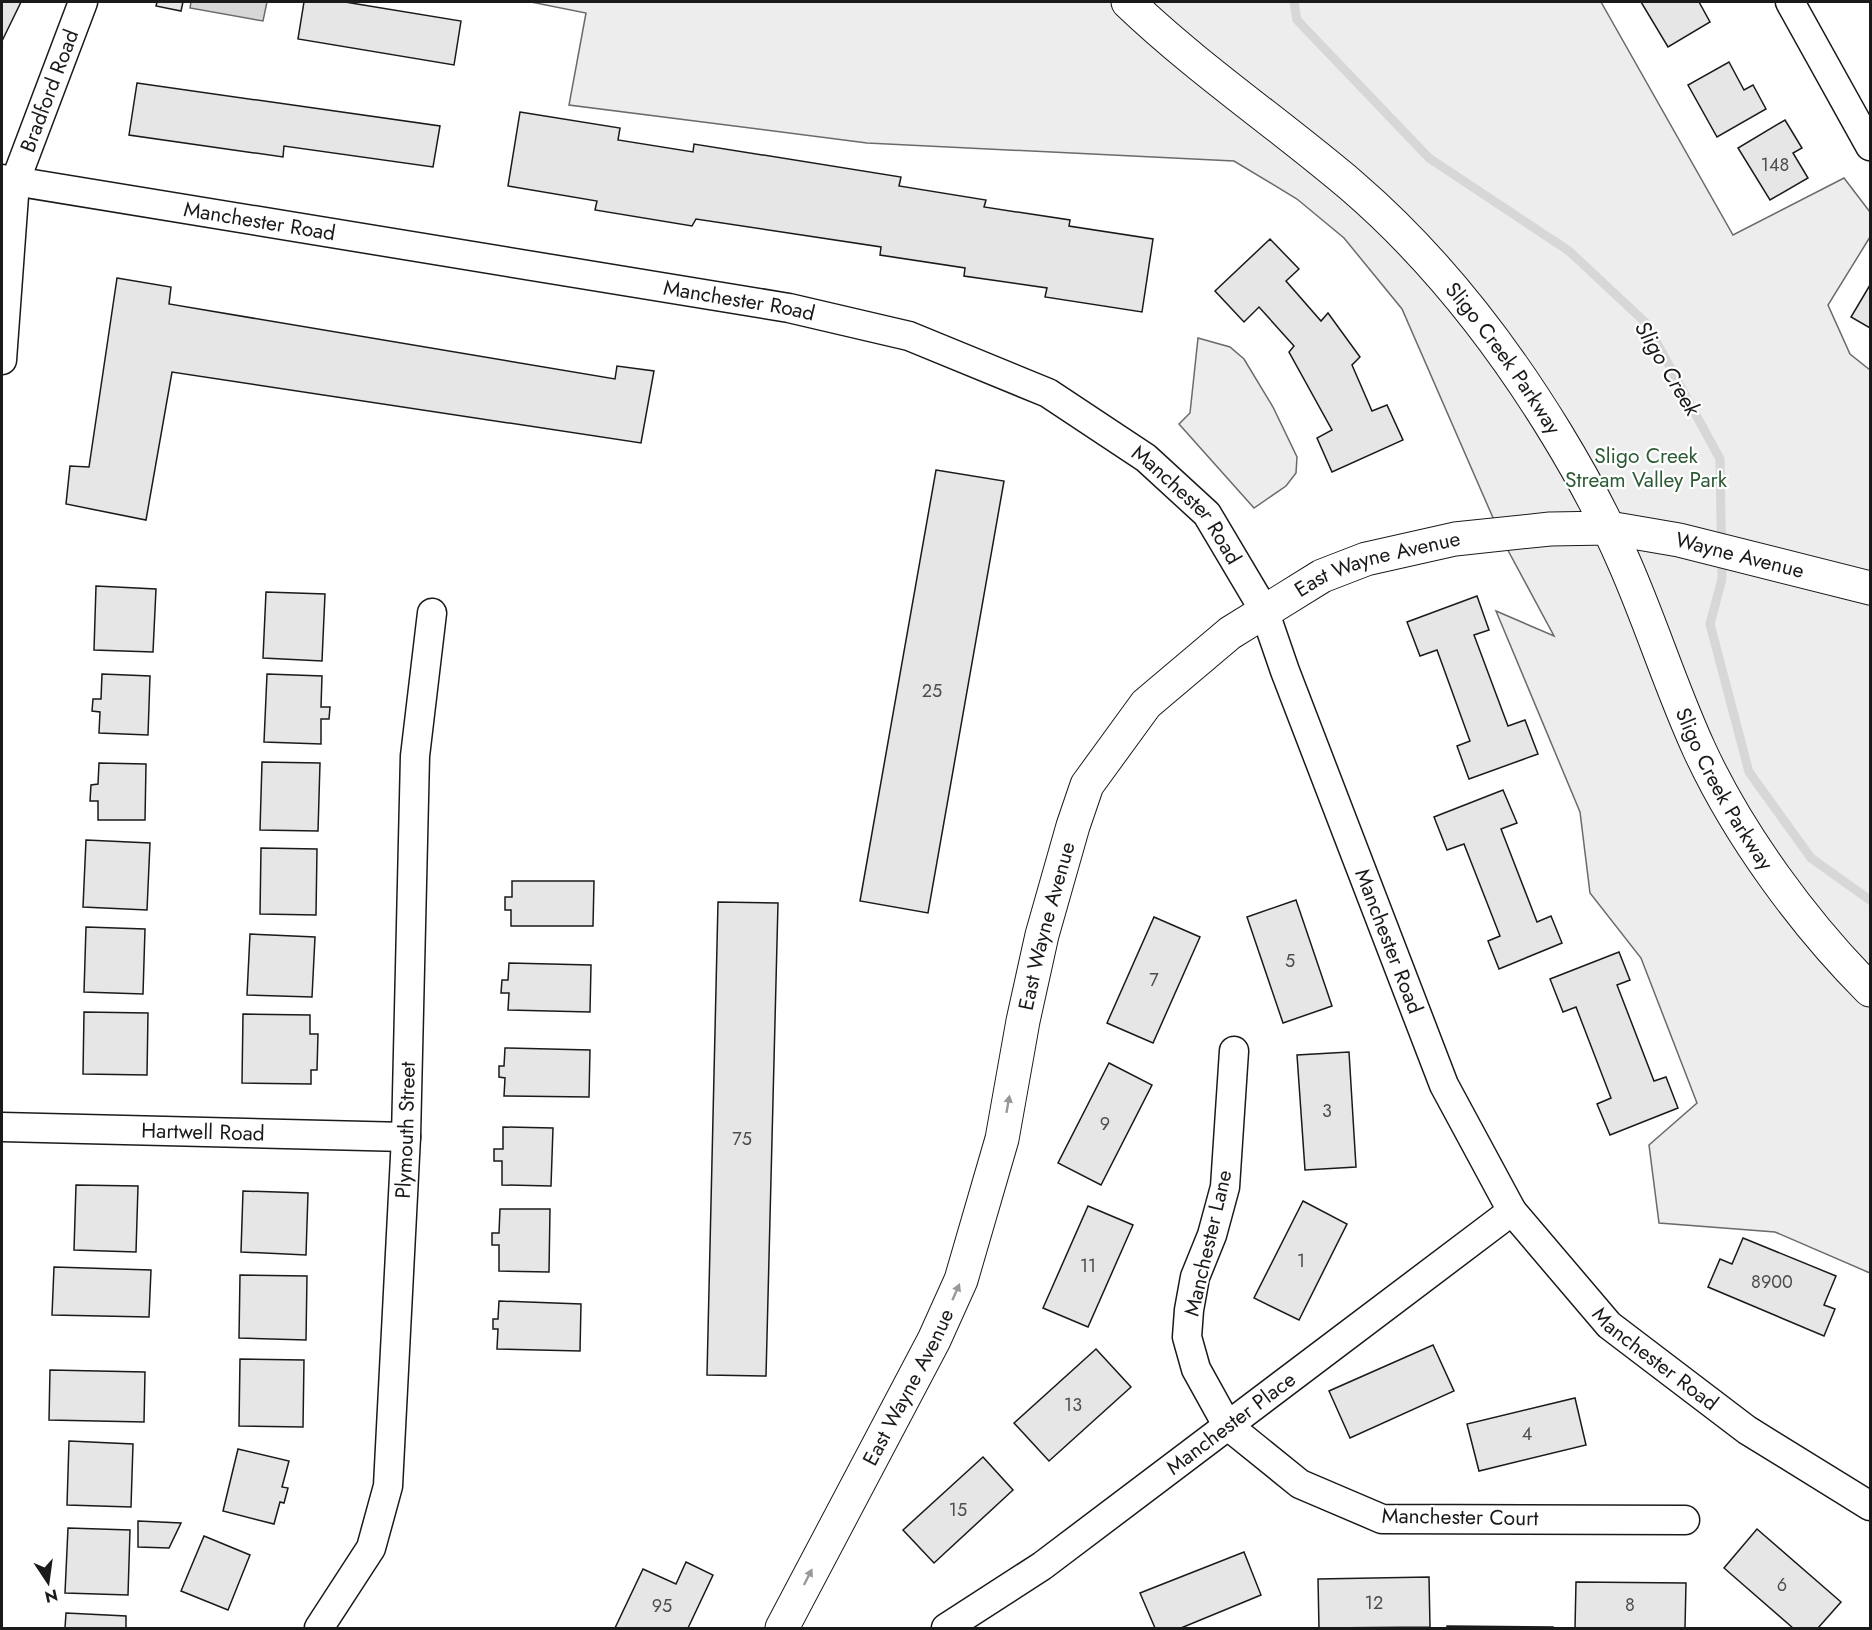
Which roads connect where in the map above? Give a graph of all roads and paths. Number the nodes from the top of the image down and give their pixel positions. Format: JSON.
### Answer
{"nodes":[{"id":1,"x":83,"y":2,"type":"edge"},
{"id":2,"x":1128,"y":2,"type":"edge"},
{"id":3,"x":1790,"y":2,"type":"edge"},
{"id":4,"x":1870,"y":146,"type":"edge"},
{"id":5,"x":8,"y":181,"type":"edge"},
{"id":6,"x":2,"y":360,"type":"edge"},
{"id":7,"x":1609,"y":528,"type":"junction"},
{"id":8,"x":1862,"y":586,"type":"edge"},
{"id":9,"x":1264,"y":610,"type":"junction"},
{"id":10,"x":432,"y":613,"type":"dead end"},
{"id":11,"x":1870,"y":990,"type":"edge"},
{"id":12,"x":1234,"y":1051,"type":"dead end"},
{"id":13,"x":2,"y":1127,"type":"edge"},
{"id":14,"x":406,"y":1137,"type":"junction"},
{"id":15,"x":1512,"y":1211,"type":"junction"},
{"id":16,"x":1227,"y":1425,"type":"junction"},
{"id":17,"x":1870,"y":1506,"type":"edge"},
{"id":18,"x":1685,"y":1520,"type":"dead end"},
{"id":19,"x":319,"y":1629,"type":"edge"},
{"id":20,"x":782,"y":1629,"type":"edge"},
{"id":21,"x":946,"y":1629,"type":"edge"}],
"edges":[{"from":1,"to":5,"type":"street","name":"Bradford Road"},
{"from":2,"to":7,"type":"street","name":"Sligo Creek Parkway"},
{"from":3,"to":4,"type":"street"},
{"from":5,"to":6,"type":"street","name":"Bradford Road"},
{"from":5,"to":9,"type":"street","name":"Manchester Road"},
{"from":7,"to":8,"type":"street","name":"Wayne Avenue"},
{"from":7,"to":9,"type":"street","name":"East Wayne Avenue"},
{"from":7,"to":11,"type":"street","name":"Sligo Creek Parkway"},
{"from":9,"to":15,"type":"street","name":"Manchester Road"},
{"from":20,"to":9,"type":"street","name":"East Wayne Avenue","one_way":true},
{"from":10,"to":14,"type":"street","name":"Plymouth Street"},
{"from":12,"to":16,"type":"street","name":"Manchester Lane"},
{"from":13,"to":14,"type":"street","name":"Hartwell Road"},
{"from":14,"to":19,"type":"street","name":"Plymouth Street"},
{"from":15,"to":16,"type":"street","name":"Manchester Place"},
{"from":15,"to":17,"type":"street","name":"Manchester Road"},
{"from":16,"to":18,"type":"street","name":"Manchester Court"},
{"from":16,"to":21,"type":"street","name":"Manchester Place"}]}
